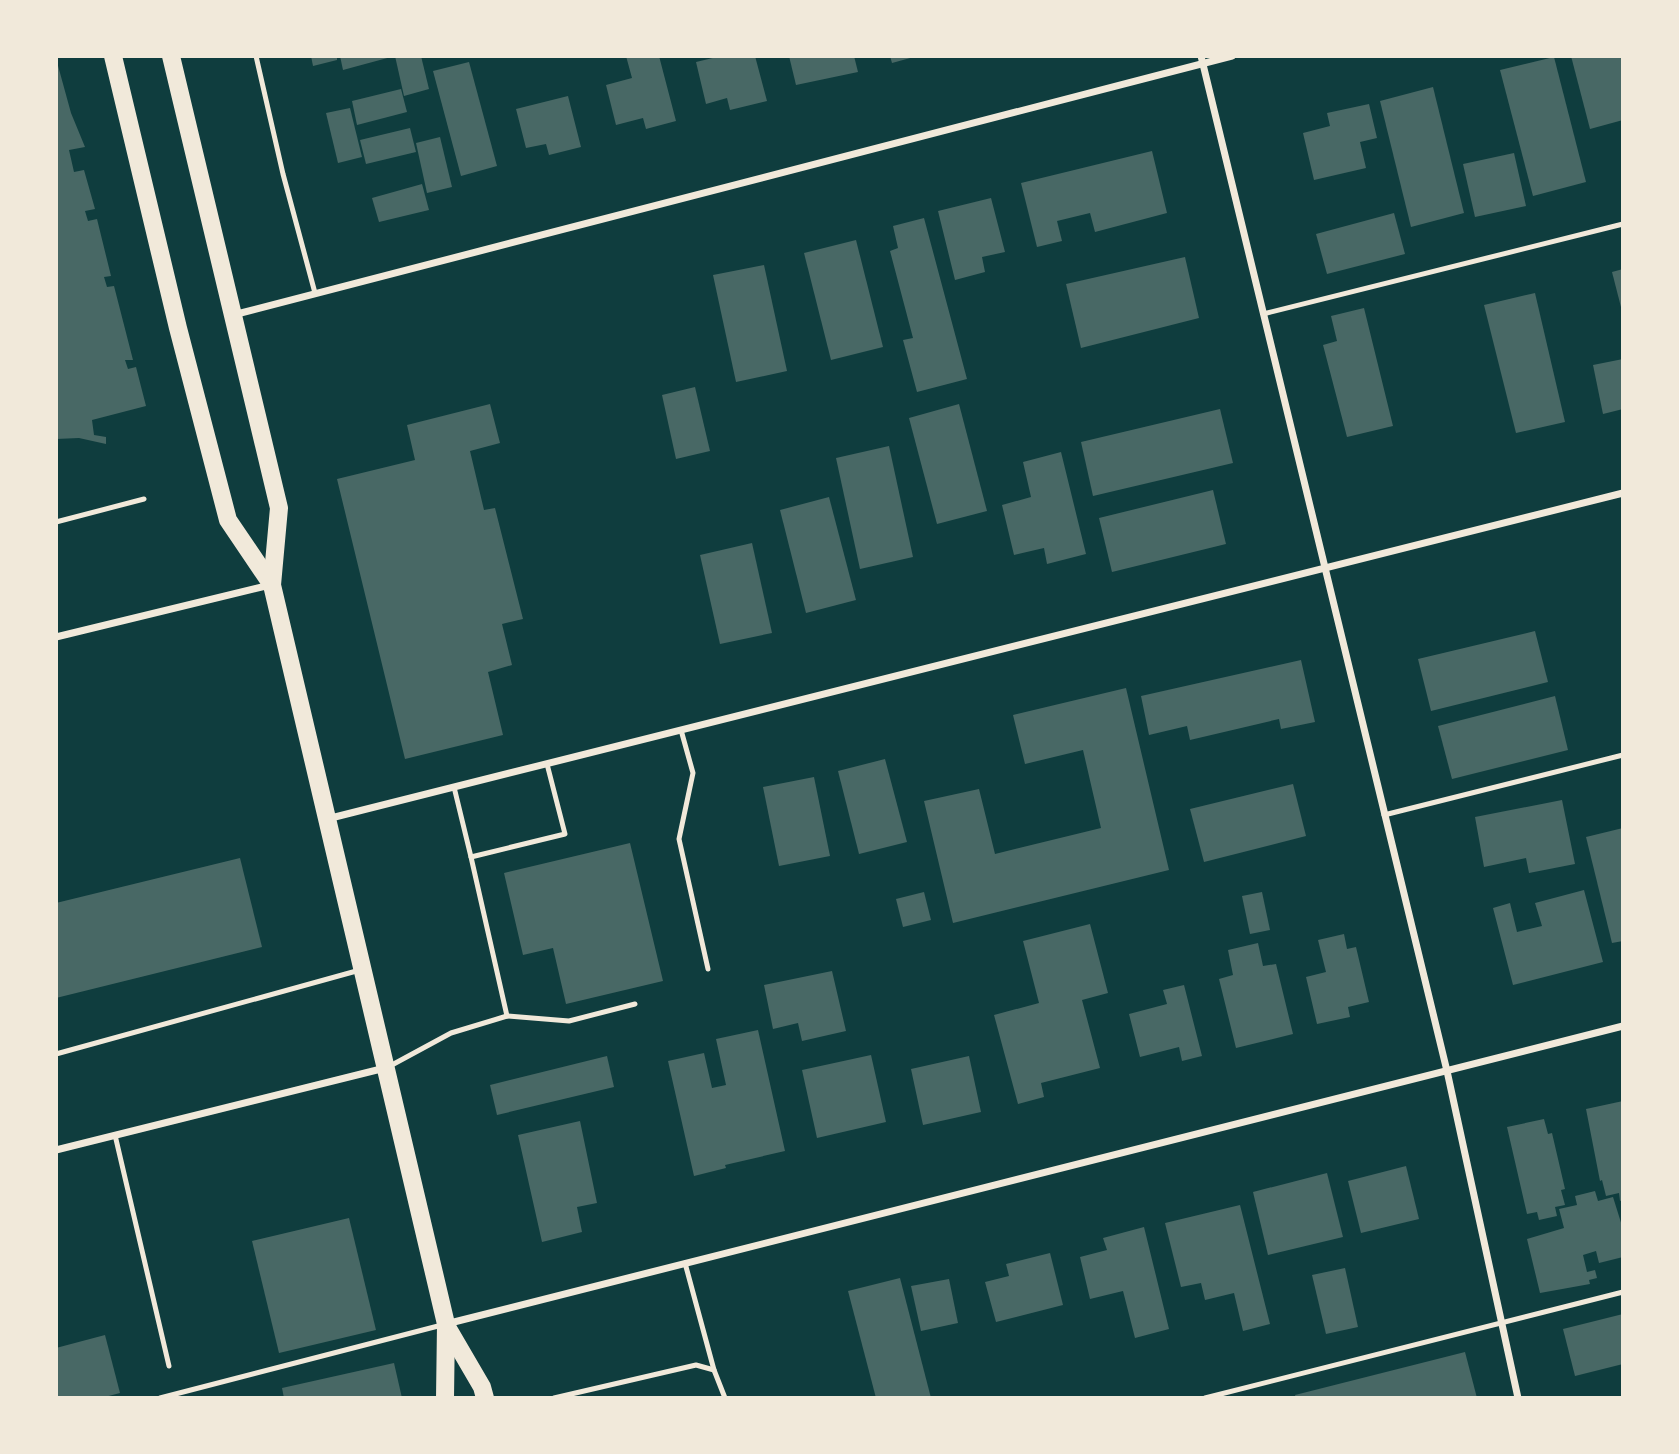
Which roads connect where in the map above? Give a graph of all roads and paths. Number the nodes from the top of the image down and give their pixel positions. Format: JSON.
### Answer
{"nodes":[{"id":1,"x":113,"y":56,"type":"edge"},
{"id":2,"x":171,"y":56,"type":"edge"},
{"id":3,"x":256,"y":56,"type":"edge"},
{"id":4,"x":1232,"y":56,"type":"edge"},
{"id":5,"x":1202,"y":60,"type":"edge"},
{"id":6,"x":1623,"y":224,"type":"edge"},
{"id":7,"x":315,"y":293,"type":"junction"},
{"id":8,"x":1263,"y":314,"type":"junction"},
{"id":9,"x":233,"y":315,"type":"junction"},
{"id":10,"x":1623,"y":493,"type":"edge"},
{"id":11,"x":144,"y":499,"type":"dead end"},
{"id":12,"x":56,"y":522,"type":"edge"},
{"id":13,"x":1324,"y":569,"type":"junction"},
{"id":14,"x":272,"y":585,"type":"junction"},
{"id":15,"x":56,"y":637,"type":"edge"},
{"id":16,"x":681,"y":730,"type":"junction"},
{"id":17,"x":1623,"y":755,"type":"edge"},
{"id":18,"x":547,"y":764,"type":"junction"},
{"id":19,"x":454,"y":787,"type":"junction"},
{"id":20,"x":1384,"y":815,"type":"junction"},
{"id":21,"x":326,"y":819,"type":"junction"},
{"id":22,"x":471,"y":857,"type":"junction"},
{"id":23,"x":363,"y":969,"type":"junction"},
{"id":24,"x":708,"y":969,"type":"dead end"},
{"id":25,"x":635,"y":1004,"type":"dead end"},
{"id":26,"x":507,"y":1016,"type":"junction"},
{"id":27,"x":1623,"y":1026,"type":"edge"},
{"id":28,"x":56,"y":1054,"type":"edge"},
{"id":29,"x":387,"y":1067,"type":"junction"},
{"id":30,"x":1447,"y":1071,"type":"junction"},
{"id":31,"x":115,"y":1135,"type":"junction"},
{"id":32,"x":56,"y":1150,"type":"edge"},
{"id":33,"x":685,"y":1263,"type":"junction"},
{"id":34,"x":1623,"y":1292,"type":"edge"},
{"id":35,"x":1502,"y":1323,"type":"junction"},
{"id":36,"x":446,"y":1324,"type":"junction"},
{"id":37,"x":169,"y":1366,"type":"dead end"},
{"id":38,"x":714,"y":1370,"type":"junction"},
{"id":39,"x":160,"y":1398,"type":"edge"},
{"id":40,"x":445,"y":1398,"type":"edge"},
{"id":41,"x":485,"y":1398,"type":"edge"},
{"id":42,"x":554,"y":1398,"type":"edge"},
{"id":43,"x":725,"y":1398,"type":"edge"},
{"id":44,"x":1205,"y":1398,"type":"edge"},
{"id":45,"x":1518,"y":1398,"type":"edge"}],
"edges":[{"from":1,"to":14,"type":"main road"},
{"from":2,"to":9,"type":"main road"},
{"from":3,"to":7,"type":"lane"},
{"from":4,"to":5,"type":"street"},
{"from":5,"to":7,"type":"street"},
{"from":5,"to":8,"type":"street"},
{"from":6,"to":8,"type":"lane"},
{"from":7,"to":9,"type":"street"},
{"from":8,"to":13,"type":"street"},
{"from":9,"to":14,"type":"main road"},
{"from":10,"to":13,"type":"street"},
{"from":11,"to":12,"type":"lane"},
{"from":13,"to":16,"type":"street"},
{"from":13,"to":20,"type":"street"},
{"from":14,"to":15,"type":"street"},
{"from":14,"to":21,"type":"main road"},
{"from":16,"to":18,"type":"street"},
{"from":16,"to":24,"type":"lane"},
{"from":17,"to":20,"type":"lane"},
{"from":18,"to":19,"type":"street"},
{"from":18,"to":22,"type":"lane"},
{"from":19,"to":21,"type":"street"},
{"from":19,"to":22,"type":"lane"},
{"from":20,"to":30,"type":"street"},
{"from":21,"to":23,"type":"main road"},
{"from":22,"to":26,"type":"lane"},
{"from":23,"to":28,"type":"lane"},
{"from":23,"to":29,"type":"main road"},
{"from":25,"to":26,"type":"lane"},
{"from":26,"to":29,"type":"lane"},
{"from":27,"to":30,"type":"street"},
{"from":29,"to":31,"type":"street"},
{"from":29,"to":36,"type":"main road"},
{"from":30,"to":33,"type":"street"},
{"from":30,"to":35,"type":"street"},
{"from":31,"to":32,"type":"street"},
{"from":31,"to":37,"type":"lane"},
{"from":33,"to":36,"type":"street"},
{"from":33,"to":38,"type":"lane"},
{"from":34,"to":35,"type":"lane"},
{"from":35,"to":44,"type":"lane"},
{"from":35,"to":45,"type":"street"},
{"from":36,"to":39,"type":"lane"},
{"from":36,"to":40,"type":"main road"},
{"from":36,"to":41,"type":"main road"},
{"from":38,"to":42,"type":"lane"},
{"from":38,"to":43,"type":"lane"}]}
